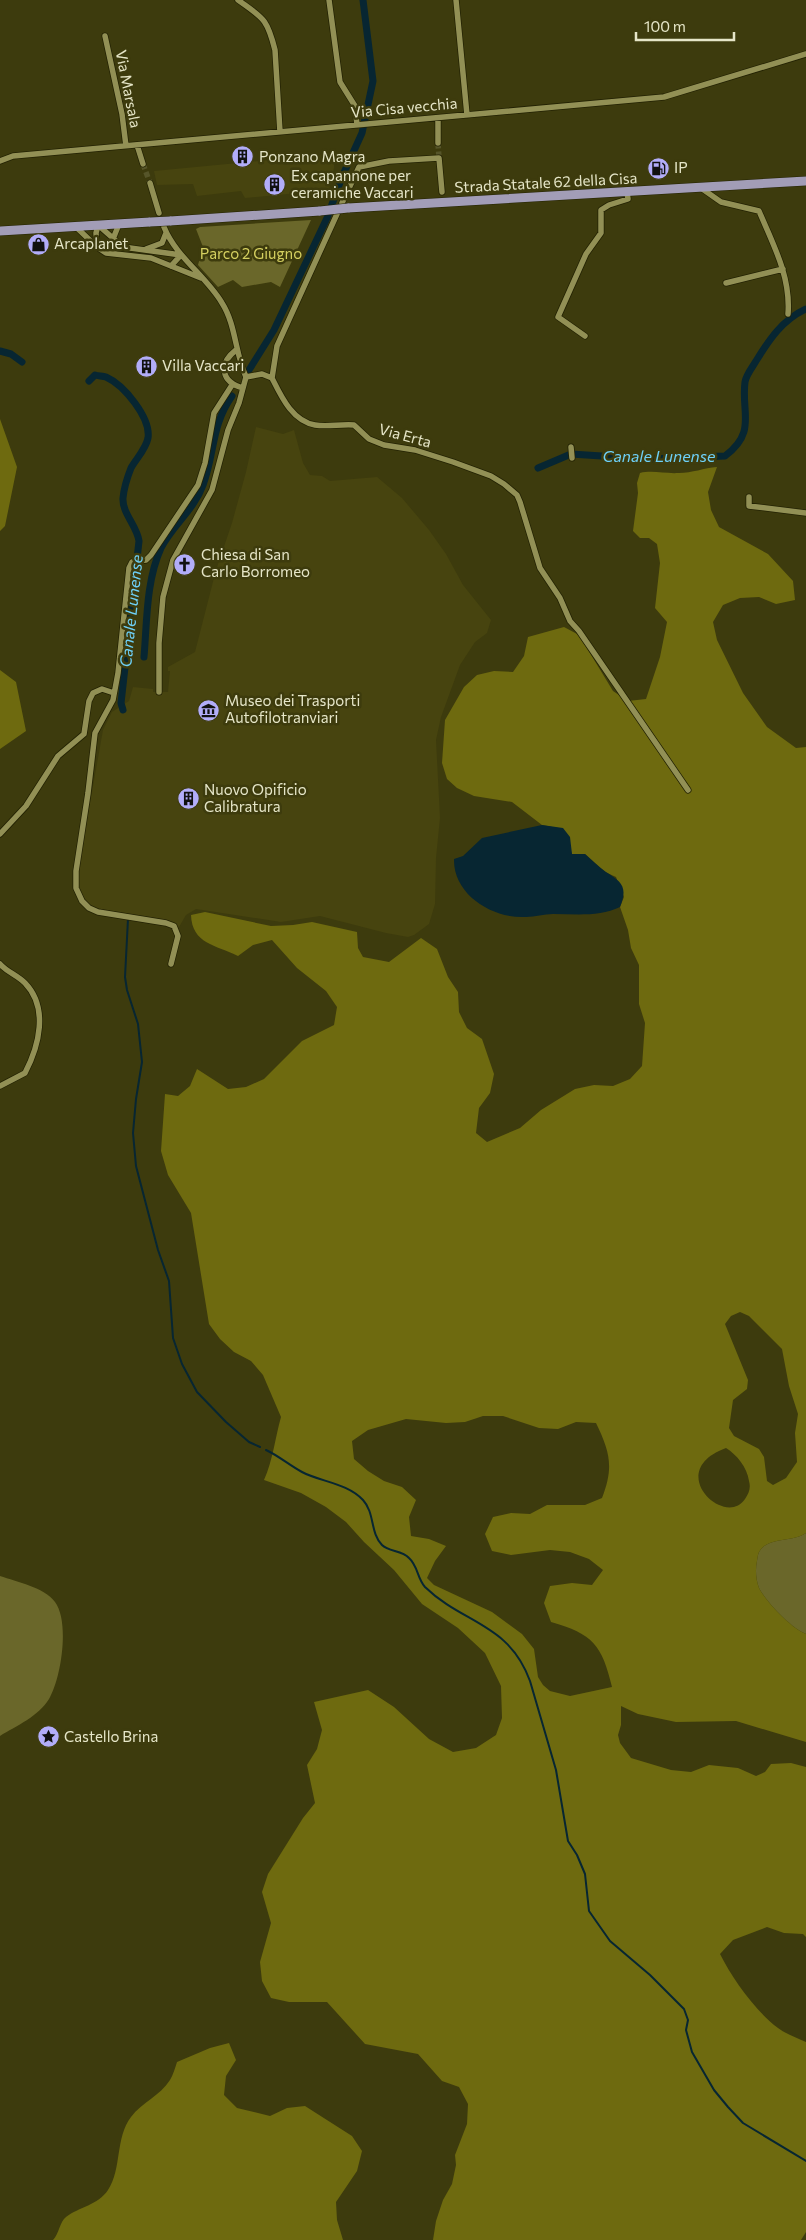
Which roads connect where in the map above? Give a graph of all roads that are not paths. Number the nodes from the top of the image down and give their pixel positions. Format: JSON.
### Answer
{"nodes":[{"id":1,"x":238,"y":0,"type":"edge"},
{"id":2,"x":329,"y":0,"type":"edge"},
{"id":3,"x":456,"y":0,"type":"edge"},
{"id":4,"x":105,"y":36,"type":"dead end"},
{"id":5,"x":806,"y":54,"type":"edge"},
{"id":6,"x":467,"y":115,"type":"junction"},
{"id":7,"x":438,"y":118,"type":"junction"},
{"id":8,"x":359,"y":124,"type":"junction"},
{"id":9,"x":280,"y":132,"type":"junction"},
{"id":10,"x":438,"y":143,"type":"tunnel mouth"},
{"id":11,"x":137,"y":145,"type":"junction"},
{"id":12,"x":126,"y":146,"type":"junction"},
{"id":13,"x":0,"y":161,"type":"edge"},
{"id":14,"x":142,"y":164,"type":"tunnel mouth"},
{"id":15,"x":806,"y":181,"type":"edge"},
{"id":16,"x":150,"y":182,"type":"tunnel mouth"},
{"id":17,"x":702,"y":188,"type":"junction"},
{"id":18,"x":442,"y":192,"type":"dead end"},
{"id":19,"x":627,"y":192,"type":"junction"},
{"id":20,"x":345,"y":206,"type":"junction"},
{"id":21,"x":159,"y":213,"type":"dead end"},
{"id":22,"x":337,"y":214,"type":"dead end"},
{"id":23,"x":119,"y":224,"type":"junction"},
{"id":24,"x":98,"y":225,"type":"junction"},
{"id":25,"x":75,"y":226,"type":"junction"},
{"id":26,"x":167,"y":227,"type":"junction"},
{"id":27,"x":0,"y":231,"type":"edge"},
{"id":28,"x":114,"y":239,"type":"junction"},
{"id":29,"x":97,"y":247,"type":"junction"},
{"id":30,"x":143,"y":250,"type":"junction"},
{"id":31,"x":182,"y":254,"type":"junction"},
{"id":32,"x":171,"y":266,"type":"junction"},
{"id":33,"x":783,"y":269,"type":"junction"},
{"id":34,"x":203,"y":278,"type":"junction"},
{"id":35,"x":726,"y":283,"type":"dead end"},
{"id":36,"x":788,"y":314,"type":"dead end"},
{"id":37,"x":585,"y":336,"type":"dead end"},
{"id":38,"x":236,"y":350,"type":"junction"},
{"id":39,"x":246,"y":377,"type":"junction"},
{"id":40,"x":272,"y":378,"type":"junction"},
{"id":41,"x":232,"y":385,"type":"junction"},
{"id":42,"x":243,"y":388,"type":"junction"},
{"id":43,"x":571,"y":447,"type":"dead end"},
{"id":44,"x":572,"y":458,"type":"dead end"},
{"id":45,"x":749,"y":497,"type":"dead end"},
{"id":46,"x":806,"y":514,"type":"edge"},
{"id":47,"x":159,"y":692,"type":"dead end"},
{"id":48,"x":114,"y":693,"type":"junction"},
{"id":49,"x":688,"y":790,"type":"dead end"},
{"id":50,"x":0,"y":834,"type":"edge"},
{"id":51,"x":0,"y":964,"type":"edge"},
{"id":52,"x":171,"y":964,"type":"dead end"},
{"id":53,"x":0,"y":1086,"type":"edge"}],
"edges":[{"from":1,"to":9,"type":"street"},
{"from":2,"to":8,"type":"street"},
{"from":3,"to":6,"type":"street"},
{"from":4,"to":12,"type":"street","name":"Via Marsala"},
{"from":5,"to":6,"type":"street","name":"Via Cisa vecchia"},
{"from":6,"to":7,"type":"street","name":"Via Cisa vecchia"},
{"from":7,"to":8,"type":"street","name":"Via Cisa vecchia"},
{"from":7,"to":10,"type":"street"},
{"from":8,"to":9,"type":"street","name":"Via Cisa vecchia"},
{"from":9,"to":11,"type":"street","name":"Via Cisa vecchia"},
{"from":11,"to":12,"type":"street","name":"Via Cisa vecchia"},
{"from":11,"to":14,"type":"street"},
{"from":12,"to":13,"type":"street","name":"Via Cisa vecchia"},
{"from":15,"to":17,"type":"main road","name":"Strada Statale 62 della Cisa"},
{"from":16,"to":21,"type":"street"},
{"from":17,"to":19,"type":"main road","name":"Strada Statale 62 della Cisa"},
{"from":17,"to":33,"type":"street"},
{"from":18,"to":20,"type":"street"},
{"from":19,"to":20,"type":"main road","name":"Strada Statale 62 della Cisa"},
{"from":19,"to":37,"type":"street"},
{"from":20,"to":26,"type":"main road","name":"Strada Statale 62 della Cisa","bridge":true},
{"from":22,"to":40,"type":"street"},
{"from":23,"to":24,"type":"main road"},
{"from":23,"to":26,"type":"main road","bridge":true},
{"from":23,"to":28,"type":"street"},
{"from":24,"to":25,"type":"main road"},
{"from":24,"to":28,"type":"street"},
{"from":24,"to":29,"type":"street"},
{"from":25,"to":27,"type":"main road"},
{"from":25,"to":29,"type":"street"},
{"from":26,"to":30,"type":"street"},
{"from":26,"to":31,"type":"street"},
{"from":28,"to":30,"type":"street"},
{"from":29,"to":32,"type":"street"},
{"from":30,"to":31,"type":"street"},
{"from":31,"to":32,"type":"street"},
{"from":31,"to":34,"type":"street"},
{"from":32,"to":34,"type":"street"},
{"from":33,"to":35,"type":"street"},
{"from":33,"to":36,"type":"street"},
{"from":34,"to":38,"type":"street"},
{"from":38,"to":39,"type":"street"},
{"from":38,"to":41,"type":"street"},
{"from":39,"to":40,"type":"street"},
{"from":39,"to":42,"type":"street"},
{"from":40,"to":49,"type":"street","name":"Via Erta"},
{"from":41,"to":42,"type":"street"},
{"from":41,"to":48,"type":"street"},
{"from":42,"to":47,"type":"street"},
{"from":43,"to":44,"type":"street"},
{"from":45,"to":46,"type":"street"},
{"from":48,"to":50,"type":"street"},
{"from":48,"to":52,"type":"street"},
{"from":51,"to":53,"type":"street"}]}
